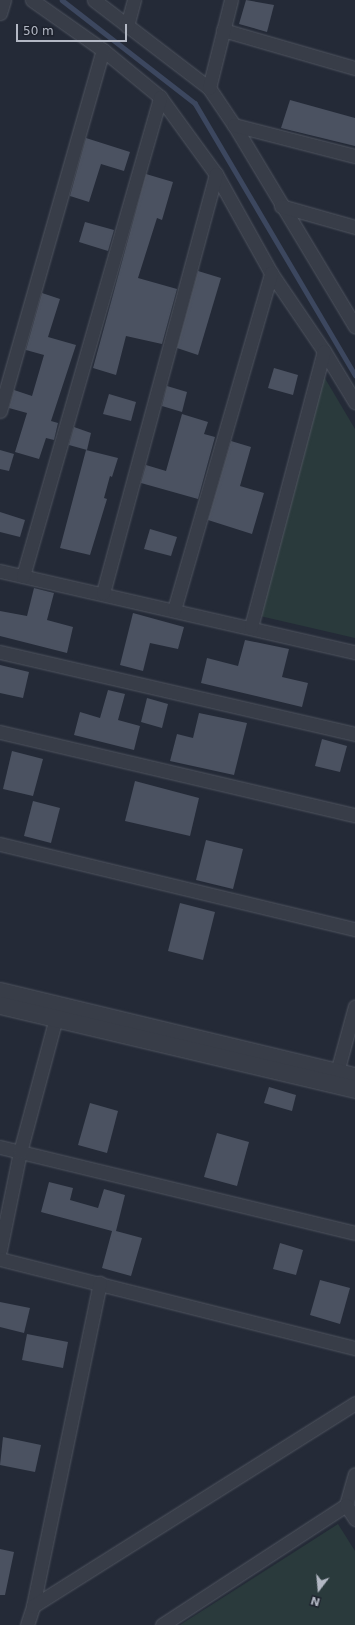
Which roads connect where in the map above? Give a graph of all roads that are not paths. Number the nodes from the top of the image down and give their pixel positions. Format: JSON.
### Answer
{"nodes":[{"id":1,"x":4,"y":0,"type":"edge"},
{"id":2,"x":32,"y":0,"type":"edge"},
{"id":3,"x":94,"y":0,"type":"edge"},
{"id":4,"x":134,"y":0,"type":"edge"},
{"id":5,"x":231,"y":0,"type":"edge"},
{"id":6,"x":0,"y":13,"type":"edge"},
{"id":7,"x":127,"y":26,"type":"junction"},
{"id":8,"x":223,"y":30,"type":"junction"},
{"id":9,"x":103,"y":50,"type":"junction"},
{"id":10,"x":355,"y":68,"type":"edge"},
{"id":11,"x":209,"y":88,"type":"junction"},
{"id":12,"x":160,"y":97,"type":"junction"},
{"id":13,"x":234,"y":125,"type":"junction"},
{"id":14,"x":355,"y":156,"type":"edge"},
{"id":15,"x":216,"y":174,"type":"junction"},
{"id":16,"x":281,"y":206,"type":"junction"},
{"id":17,"x":355,"y":227,"type":"edge"},
{"id":18,"x":271,"y":272,"type":"junction"},
{"id":19,"x":355,"y":326,"type":"edge"},
{"id":20,"x":324,"y":351,"type":"junction"},
{"id":21,"x":355,"y":402,"type":"edge"},
{"id":22,"x":0,"y":411,"type":"edge"},
{"id":23,"x":0,"y":571,"type":"edge"},
{"id":24,"x":23,"y":576,"type":"junction"},
{"id":25,"x":103,"y":593,"type":"junction"},
{"id":26,"x":174,"y":610,"type":"junction"},
{"id":27,"x":251,"y":628,"type":"junction"},
{"id":28,"x":0,"y":652,"type":"edge"},
{"id":29,"x":355,"y":652,"type":"edge"},
{"id":30,"x":0,"y":732,"type":"edge"},
{"id":31,"x":355,"y":734,"type":"edge"},
{"id":32,"x":355,"y":816,"type":"edge"},
{"id":33,"x":0,"y":844,"type":"edge"},
{"id":34,"x":355,"y":929,"type":"edge"},
{"id":35,"x":0,"y":992,"type":"edge"},
{"id":36,"x":0,"y":1004,"type":"edge"},
{"id":37,"x":355,"y":1006,"type":"edge"},
{"id":38,"x":56,"y":1018,"type":"junction"},
{"id":39,"x":337,"y":1072,"type":"junction"},
{"id":40,"x":355,"y":1076,"type":"edge"},
{"id":41,"x":355,"y":1090,"type":"edge"},
{"id":42,"x":0,"y":1147,"type":"edge"},
{"id":43,"x":20,"y":1152,"type":"junction"},
{"id":44,"x":355,"y":1233,"type":"edge"},
{"id":45,"x":0,"y":1250,"type":"edge"},
{"id":46,"x":0,"y":1259,"type":"edge"},
{"id":47,"x":100,"y":1283,"type":"junction"},
{"id":48,"x":355,"y":1348,"type":"edge"},
{"id":49,"x":355,"y":1403,"type":"edge"},
{"id":50,"x":355,"y":1474,"type":"edge"},
{"id":51,"x":346,"y":1505,"type":"junction"},
{"id":52,"x":355,"y":1519,"type":"edge"},
{"id":53,"x":34,"y":1606,"type":"junction"},
{"id":54,"x":27,"y":1625,"type":"edge"},
{"id":55,"x":162,"y":1625,"type":"edge"}],
"edges":[{"from":1,"to":6,"type":"street"},
{"from":2,"to":9,"type":"street"},
{"from":3,"to":7,"type":"street"},
{"from":4,"to":7,"type":"street"},
{"from":5,"to":8,"type":"street"},
{"from":7,"to":11,"type":"street"},
{"from":8,"to":10,"type":"street"},
{"from":8,"to":11,"type":"street"},
{"from":9,"to":12,"type":"street"},
{"from":9,"to":22,"type":"street"},
{"from":11,"to":13,"type":"street"},
{"from":12,"to":15,"type":"street"},
{"from":12,"to":24,"type":"street"},
{"from":13,"to":14,"type":"street"},
{"from":13,"to":16,"type":"street"},
{"from":15,"to":18,"type":"street"},
{"from":15,"to":25,"type":"street"},
{"from":16,"to":17,"type":"street"},
{"from":16,"to":19,"type":"street"},
{"from":18,"to":20,"type":"street"},
{"from":18,"to":26,"type":"street"},
{"from":20,"to":21,"type":"street"},
{"from":20,"to":27,"type":"street"},
{"from":23,"to":24,"type":"street"},
{"from":24,"to":25,"type":"street"},
{"from":25,"to":26,"type":"street"},
{"from":26,"to":27,"type":"street"},
{"from":27,"to":29,"type":"street"},
{"from":28,"to":31,"type":"street"},
{"from":30,"to":32,"type":"street"},
{"from":33,"to":34,"type":"street"},
{"from":35,"to":39,"type":"street"},
{"from":36,"to":38,"type":"street"},
{"from":37,"to":39,"type":"street"},
{"from":38,"to":41,"type":"street"},
{"from":38,"to":43,"type":"street"},
{"from":39,"to":40,"type":"street"},
{"from":42,"to":43,"type":"street"},
{"from":43,"to":44,"type":"street"},
{"from":43,"to":45,"type":"street"},
{"from":46,"to":47,"type":"street"},
{"from":47,"to":48,"type":"street"},
{"from":47,"to":53,"type":"street"},
{"from":49,"to":53,"type":"street"},
{"from":50,"to":51,"type":"street"},
{"from":51,"to":52,"type":"street"},
{"from":51,"to":55,"type":"street"},
{"from":53,"to":54,"type":"street"}]}
